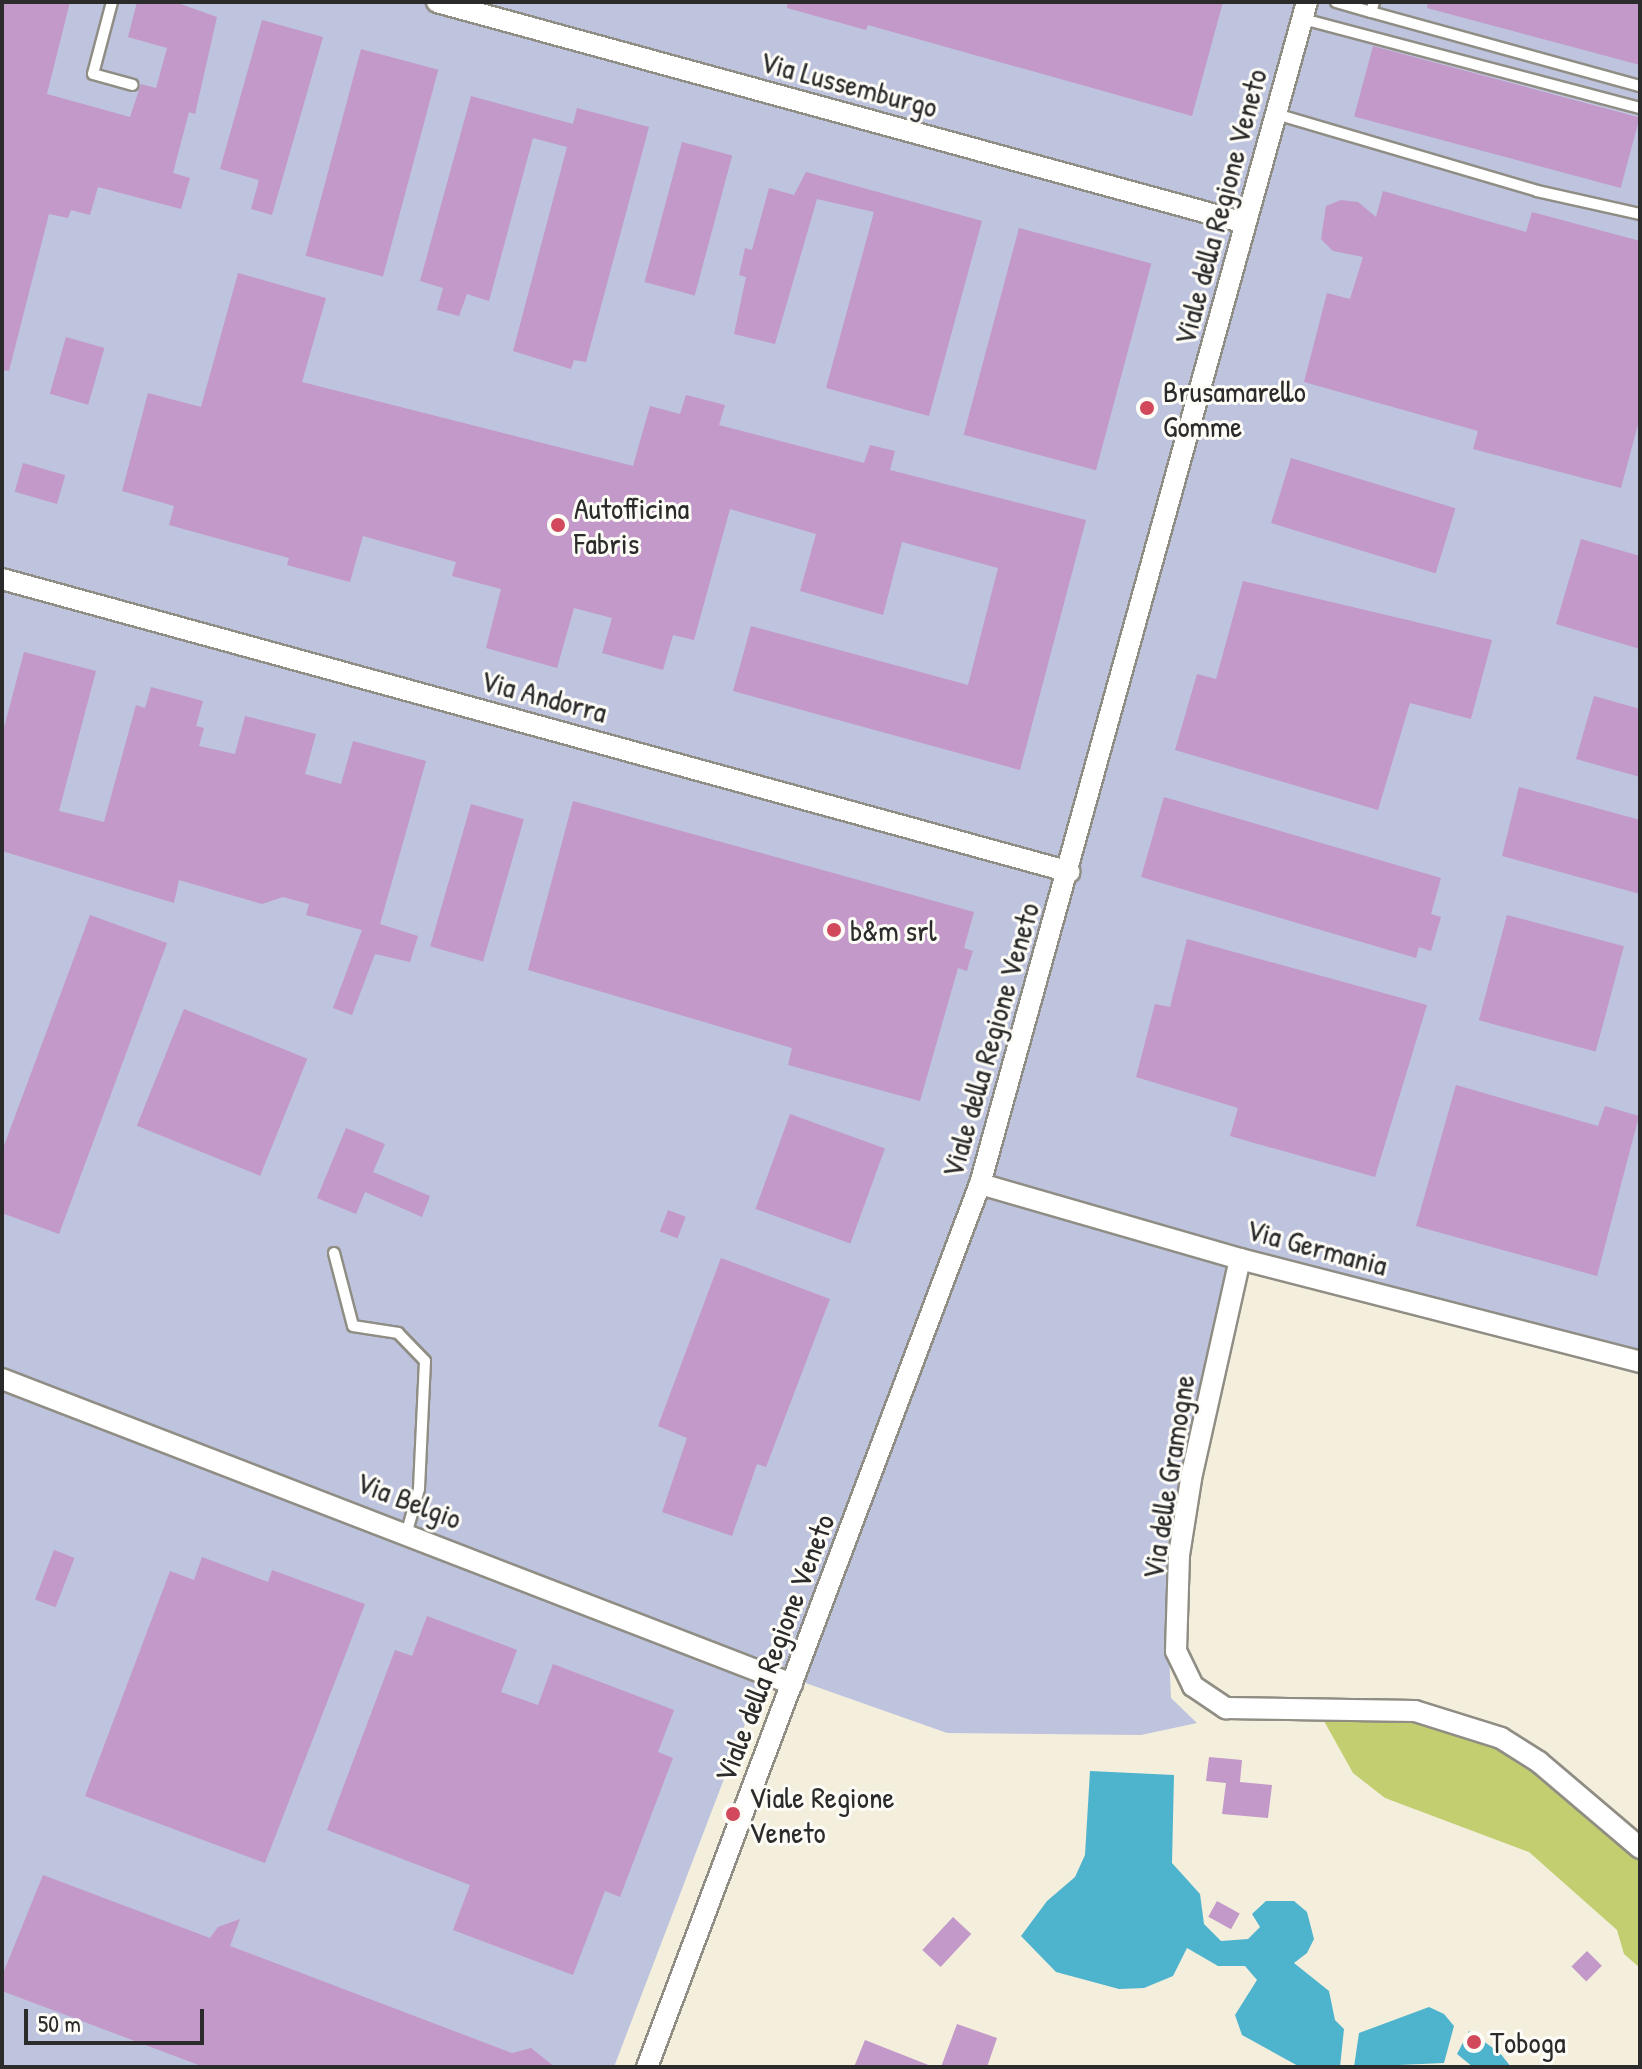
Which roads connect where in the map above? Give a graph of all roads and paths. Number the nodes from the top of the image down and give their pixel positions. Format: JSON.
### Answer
{"nodes":[{"id":1,"x":112,"y":2,"type":"edge"},
{"id":2,"x":437,"y":2,"type":"edge"},
{"id":3,"x":1336,"y":2,"type":"edge"},
{"id":4,"x":1372,"y":7,"type":"edge"},
{"id":5,"x":1305,"y":10,"type":"edge"},
{"id":6,"x":133,"y":85,"type":"dead end"},
{"id":7,"x":1640,"y":86,"type":"edge"},
{"id":8,"x":1640,"y":108,"type":"edge"},
{"id":9,"x":1276,"y":114,"type":"junction"},
{"id":10,"x":1640,"y":214,"type":"edge"},
{"id":11,"x":1245,"y":223,"type":"junction"},
{"id":12,"x":2,"y":579,"type":"edge"},
{"id":13,"x":1070,"y":872,"type":"junction"},
{"id":14,"x":980,"y":1184,"type":"junction"},
{"id":15,"x":334,"y":1253,"type":"dead end"},
{"id":16,"x":1240,"y":1259,"type":"junction"},
{"id":17,"x":1640,"y":1362,"type":"edge"},
{"id":18,"x":2,"y":1379,"type":"edge"},
{"id":19,"x":407,"y":1531,"type":"junction"},
{"id":20,"x":792,"y":1684,"type":"junction"},
{"id":21,"x":1640,"y":1848,"type":"edge"},
{"id":22,"x":647,"y":2067,"type":"edge"}],
"edges":[{"from":1,"to":6,"type":"lane"},
{"from":2,"to":11,"type":"street","name":"Via Lussemburgo"},
{"from":3,"to":4,"type":"lane"},
{"from":4,"to":7,"type":"lane"},
{"from":5,"to":8,"type":"lane"},
{"from":5,"to":9,"type":"street","name":"Viale della Regione Veneto"},
{"from":9,"to":10,"type":"lane"},
{"from":9,"to":11,"type":"street","name":"Viale della Regione Veneto"},
{"from":11,"to":13,"type":"street","name":"Viale della Regione Veneto"},
{"from":12,"to":13,"type":"street","name":"Via Andorra"},
{"from":13,"to":14,"type":"street","name":"Viale della Regione Veneto"},
{"from":14,"to":16,"type":"street","name":"Via Germania"},
{"from":14,"to":20,"type":"street","name":"Viale della Regione Veneto"},
{"from":15,"to":19,"type":"lane"},
{"from":16,"to":17,"type":"street","name":"Via Germania"},
{"from":16,"to":21,"type":"street","name":"Via delle Gramogne"},
{"from":18,"to":19,"type":"street","name":"Via Belgio"},
{"from":19,"to":20,"type":"street","name":"Via Belgio"},
{"from":20,"to":22,"type":"street","name":"Viale della Regione Veneto"}]}
